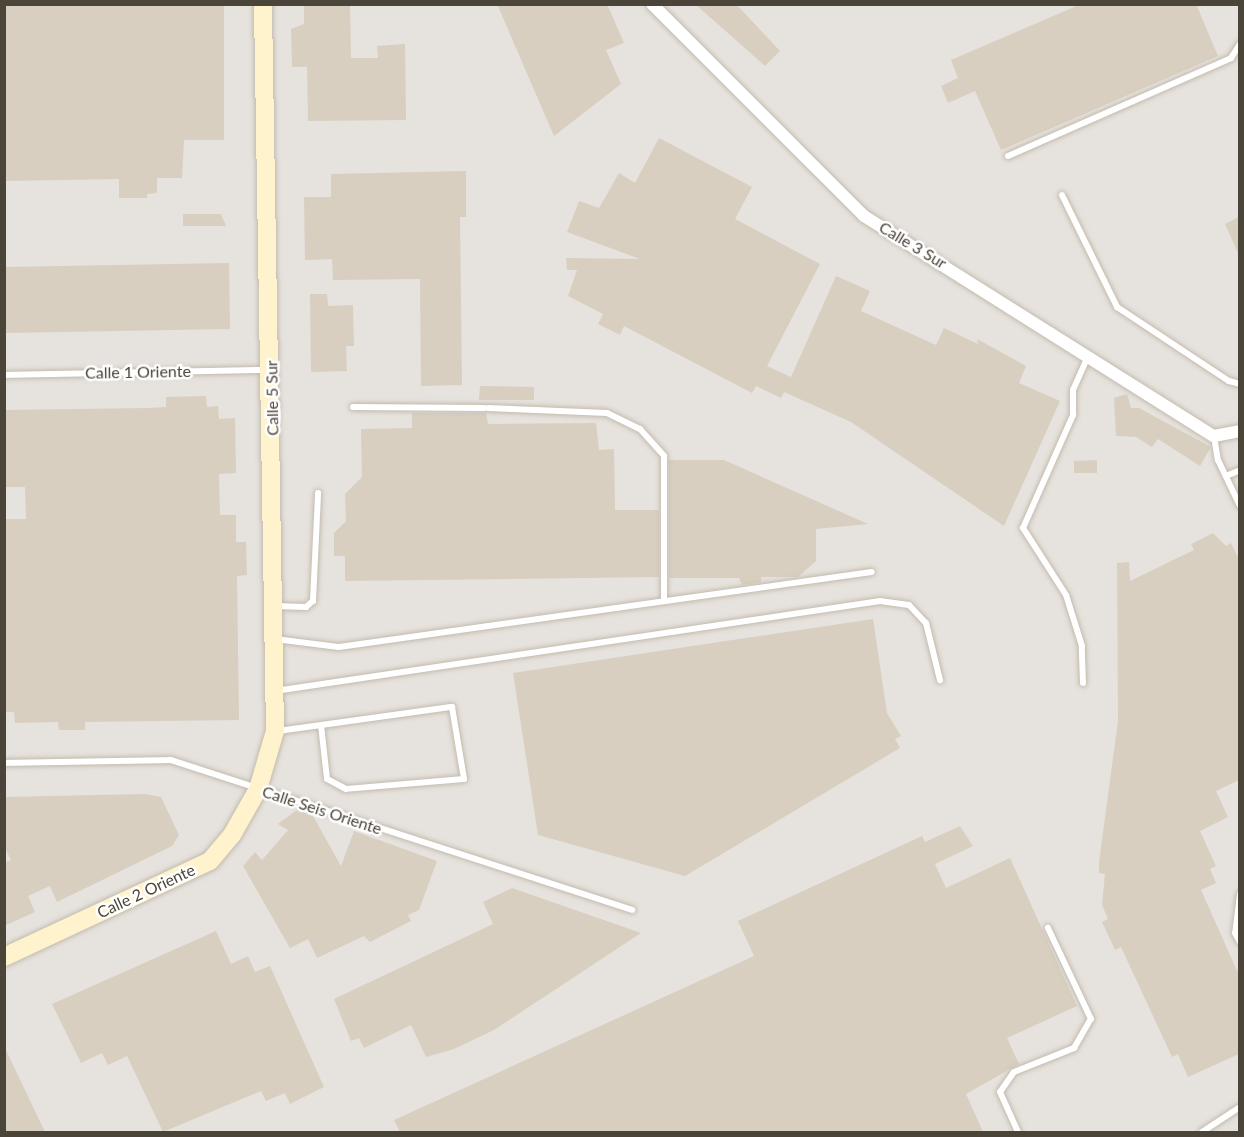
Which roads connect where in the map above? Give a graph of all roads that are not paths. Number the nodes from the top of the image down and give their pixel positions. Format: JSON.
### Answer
{"nodes":[{"id":1,"x":263,"y":4,"type":"edge"},
{"id":2,"x":652,"y":4,"type":"edge"},
{"id":3,"x":1239,"y":44,"type":"edge"},
{"id":4,"x":1008,"y":156,"type":"dead end"},
{"id":5,"x":1062,"y":195,"type":"dead end"},
{"id":6,"x":1089,"y":354,"type":"junction"},
{"id":7,"x":272,"y":370,"type":"junction"},
{"id":8,"x":4,"y":375,"type":"edge"},
{"id":9,"x":1239,"y":384,"type":"edge"},
{"id":10,"x":353,"y":407,"type":"dead end"},
{"id":11,"x":1239,"y":430,"type":"edge"},
{"id":12,"x":1214,"y":436,"type":"junction"},
{"id":13,"x":1239,"y":471,"type":"edge"},
{"id":14,"x":1226,"y":476,"type":"junction"},
{"id":15,"x":318,"y":493,"type":"dead end"},
{"id":16,"x":1239,"y":506,"type":"edge"},
{"id":17,"x":872,"y":572,"type":"dead end"},
{"id":18,"x":664,"y":600,"type":"junction"},
{"id":19,"x":273,"y":606,"type":"junction"},
{"id":20,"x":274,"y":639,"type":"junction"},
{"id":21,"x":940,"y":680,"type":"dead end"},
{"id":22,"x":1083,"y":682,"type":"dead end"},
{"id":23,"x":274,"y":691,"type":"junction"},
{"id":24,"x":321,"y":725,"type":"junction"},
{"id":25,"x":275,"y":731,"type":"junction"},
{"id":26,"x":4,"y":763,"type":"edge"},
{"id":27,"x":258,"y":789,"type":"junction"},
{"id":28,"x":1239,"y":894,"type":"edge"},
{"id":29,"x":632,"y":910,"type":"dead end"},
{"id":30,"x":1048,"y":928,"type":"dead end"},
{"id":31,"x":1239,"y":942,"type":"edge"},
{"id":32,"x":4,"y":957,"type":"edge"},
{"id":33,"x":1239,"y":1107,"type":"edge"},
{"id":34,"x":1018,"y":1132,"type":"edge"},
{"id":35,"x":1202,"y":1132,"type":"edge"}],
"edges":[{"from":1,"to":7,"type":"street","name":"Calle 5 Sur"},
{"from":2,"to":6,"type":"street","name":"Calle 3 Sur"},
{"from":3,"to":4,"type":"lane"},
{"from":5,"to":9,"type":"lane"},
{"from":6,"to":12,"type":"street","name":"Calle 3 Sur"},
{"from":6,"to":22,"type":"lane"},
{"from":7,"to":8,"type":"lane","name":"Calle 1 Oriente"},
{"from":7,"to":19,"type":"street","name":"Calle 5 Sur"},
{"from":10,"to":18,"type":"lane"},
{"from":11,"to":12,"type":"street"},
{"from":12,"to":14,"type":"lane"},
{"from":13,"to":14,"type":"lane"},
{"from":14,"to":16,"type":"lane"},
{"from":15,"to":19,"type":"lane"},
{"from":17,"to":18,"type":"lane"},
{"from":18,"to":20,"type":"lane"},
{"from":19,"to":20,"type":"street","name":"Calle 5 Sur"},
{"from":20,"to":23,"type":"street","name":"Calle 5 Sur"},
{"from":21,"to":23,"type":"lane"},
{"from":23,"to":25,"type":"street","name":"Calle 5 Sur"},
{"from":24,"to":24,"type":"lane"},
{"from":24,"to":25,"type":"lane"},
{"from":25,"to":27,"type":"street","name":"Calle 5 Sur"},
{"from":26,"to":27,"type":"lane","name":"Calle Seis Oriente"},
{"from":27,"to":29,"type":"lane","name":"Calle Seis Oriente"},
{"from":27,"to":32,"type":"street","name":"Calle 2 Oriente"},
{"from":28,"to":31,"type":"lane"},
{"from":30,"to":34,"type":"lane"},
{"from":33,"to":35,"type":"lane"}]}
